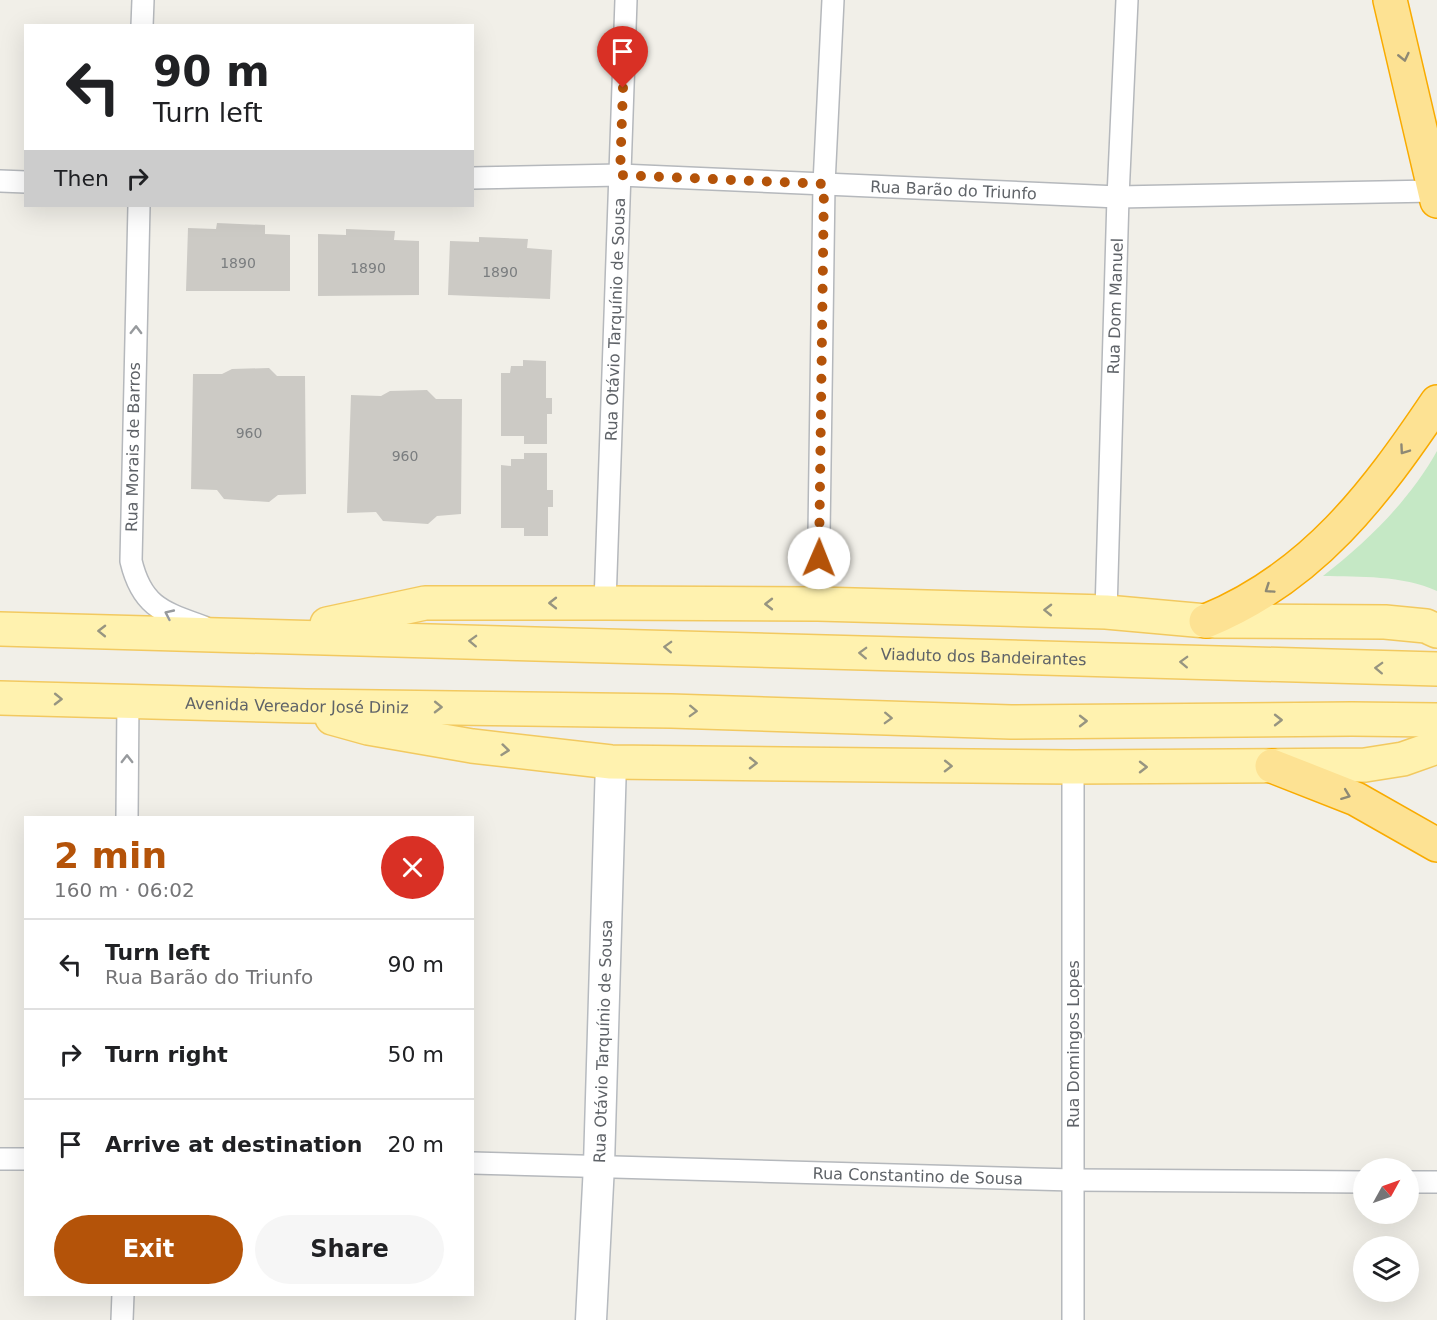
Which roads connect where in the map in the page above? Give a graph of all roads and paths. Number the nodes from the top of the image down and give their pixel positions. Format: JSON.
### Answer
{"nodes":[{"id":1,"x":143,"y":0,"type":"edge"},
{"id":2,"x":626,"y":0,"type":"edge"},
{"id":3,"x":832,"y":0,"type":"edge"},
{"id":4,"x":1127,"y":0,"type":"edge"},
{"id":5,"x":1390,"y":0,"type":"edge"},
{"id":6,"x":142,"y":24,"type":"edge"},
{"id":7,"x":620,"y":175,"type":"junction"},
{"id":8,"x":474,"y":178,"type":"edge"},
{"id":9,"x":0,"y":181,"type":"edge"},
{"id":10,"x":24,"y":182,"type":"edge"},
{"id":11,"x":824,"y":184,"type":"junction"},
{"id":12,"x":1436,"y":196,"type":"edge"},
{"id":13,"x":1118,"y":197,"type":"junction"},
{"id":14,"x":139,"y":207,"type":"edge"},
{"id":15,"x":1437,"y":402,"type":"edge"},
{"id":16,"x":605,"y":603,"type":"junction"},
{"id":17,"x":818,"y":604,"type":"junction"},
{"id":18,"x":1106,"y":612,"type":"junction"},
{"id":19,"x":1206,"y":621,"type":"junction"},
{"id":20,"x":0,"y":629,"type":"edge"},
{"id":21,"x":1437,"y":631,"type":"edge"},
{"id":22,"x":224,"y":634,"type":"junction"},
{"id":23,"x":267,"y":636,"type":"junction"},
{"id":24,"x":1437,"y":669,"type":"edge"},
{"id":25,"x":0,"y":698,"type":"edge"},
{"id":26,"x":128,"y":700,"type":"junction"},
{"id":27,"x":306,"y":706,"type":"junction"},
{"id":28,"x":1437,"y":720,"type":"edge"},
{"id":29,"x":1437,"y":747,"type":"edge"},
{"id":30,"x":611,"y":762,"type":"junction"},
{"id":31,"x":1272,"y":766,"type":"junction"},
{"id":32,"x":1073,"y":767,"type":"junction"},
{"id":33,"x":127,"y":816,"type":"edge"},
{"id":34,"x":1437,"y":845,"type":"edge"},
{"id":35,"x":0,"y":1159,"type":"edge"},
{"id":36,"x":24,"y":1159,"type":"edge"},
{"id":37,"x":474,"y":1163,"type":"edge"},
{"id":38,"x":599,"y":1165,"type":"junction"},
{"id":39,"x":1073,"y":1180,"type":"junction"},
{"id":40,"x":1353,"y":1182,"type":"edge"},
{"id":41,"x":1419,"y":1182,"type":"edge"},
{"id":42,"x":1437,"y":1182,"type":"edge"},
{"id":43,"x":123,"y":1296,"type":"edge"},
{"id":44,"x":122,"y":1320,"type":"edge"},
{"id":45,"x":591,"y":1320,"type":"edge"},
{"id":46,"x":1073,"y":1320,"type":"edge"}],
"edges":[{"from":1,"to":6,"type":"street"},
{"from":2,"to":7,"type":"street","name":"Rua Otávio Tarquínio de Sousa"},
{"from":3,"to":11,"type":"street"},
{"from":4,"to":13,"type":"street","name":"Rua Dom Manuel"},
{"from":5,"to":12,"type":"highway","one_way":true},
{"from":7,"to":8,"type":"street","name":"Rua Barão do Triunfo"},
{"from":7,"to":11,"type":"street","name":"Rua Barão do Triunfo"},
{"from":7,"to":16,"type":"street","name":"Rua Otávio Tarquínio de Sousa"},
{"from":9,"to":10,"type":"street"},
{"from":11,"to":13,"type":"street","name":"Rua Barão do Triunfo"},
{"from":11,"to":17,"type":"street"},
{"from":12,"to":13,"type":"street","name":"Rua Barão do Triunfo"},
{"from":13,"to":18,"type":"street","name":"Rua Dom Manuel"},
{"from":22,"to":14,"type":"street","name":"Rua Morais de Barros","one_way":true},
{"from":15,"to":19,"type":"highway","one_way":true},
{"from":17,"to":16,"type":"main road","one_way":true},
{"from":16,"to":23,"type":"main road","one_way":true},
{"from":18,"to":17,"type":"main road","one_way":true},
{"from":18,"to":19,"type":"main road"},
{"from":19,"to":21,"type":"main road"},
{"from":22,"to":20,"type":"main road","one_way":true},
{"from":22,"to":23,"type":"main road"},
{"from":24,"to":23,"type":"main road","name":"Viaduto dos Bandeirantes","one_way":true},
{"from":25,"to":26,"type":"main road","name":"Avenida Vereador José Diniz","one_way":true},
{"from":26,"to":27,"type":"main road","name":"Avenida Vereador José Diniz"},
{"from":33,"to":26,"type":"street","one_way":true},
{"from":27,"to":28,"type":"main road","name":"Avenida Vereador José Diniz","one_way":true},
{"from":27,"to":30,"type":"main road","one_way":true},
{"from":29,"to":31,"type":"main road"},
{"from":30,"to":32,"type":"main road","one_way":true},
{"from":30,"to":38,"type":"street","name":"Rua Otávio Tarquínio de Sousa"},
{"from":32,"to":31,"type":"main road","one_way":true},
{"from":31,"to":34,"type":"highway","one_way":true},
{"from":32,"to":39,"type":"street","name":"Rua Domingos Lopes"},
{"from":35,"to":36,"type":"street"},
{"from":37,"to":38,"type":"street","name":"Rua Constantino de Sousa"},
{"from":38,"to":39,"type":"street","name":"Rua Constantino de Sousa"},
{"from":38,"to":45,"type":"street","name":"Rua Otávio Tarquínio de Sousa"},
{"from":39,"to":40,"type":"street","name":"Rua Constantino de Sousa"},
{"from":39,"to":46,"type":"street","name":"Rua Domingos Lopes"},
{"from":41,"to":42,"type":"street"},
{"from":43,"to":44,"type":"street"}]}
